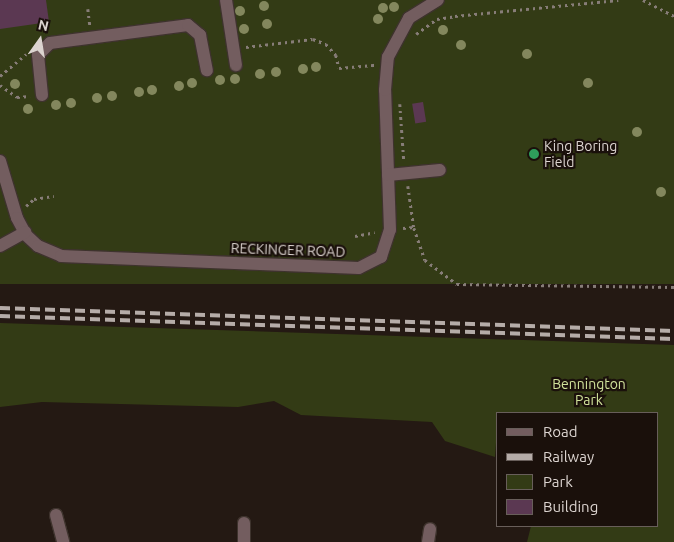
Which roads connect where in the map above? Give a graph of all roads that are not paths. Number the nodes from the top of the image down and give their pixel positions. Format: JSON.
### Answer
{"nodes":[{"id":1,"x":226,"y":0,"type":"edge"},
{"id":2,"x":438,"y":0,"type":"edge"},
{"id":3,"x":236,"y":65,"type":"dead end"},
{"id":4,"x":207,"y":70,"type":"dead end"},
{"id":5,"x":42,"y":95,"type":"road end"},
{"id":6,"x":0,"y":161,"type":"edge"},
{"id":7,"x":440,"y":170,"type":"dead end"},
{"id":8,"x":388,"y":175,"type":"junction"},
{"id":9,"x":25,"y":232,"type":"junction"},
{"id":10,"x":0,"y":246,"type":"edge"},
{"id":11,"x":56,"y":515,"type":"dead end"},
{"id":12,"x":244,"y":523,"type":"dead end"},
{"id":13,"x":430,"y":529,"type":"dead end"},
{"id":14,"x":63,"y":542,"type":"edge"},
{"id":15,"x":244,"y":542,"type":"edge"},
{"id":16,"x":428,"y":542,"type":"edge"}],
"edges":[{"from":1,"to":3,"type":"street"},
{"from":2,"to":8,"type":"street","name":"RECKINGER ROAD"},
{"from":4,"to":5,"type":"street"},
{"from":6,"to":9,"type":"street","name":"RECKINGER ROAD"},
{"from":7,"to":8,"type":"street"},
{"from":8,"to":9,"type":"street","name":"RECKINGER ROAD"},
{"from":9,"to":10,"type":"street"},
{"from":11,"to":14,"type":"street"},
{"from":12,"to":15,"type":"street"},
{"from":13,"to":16,"type":"street"}]}
